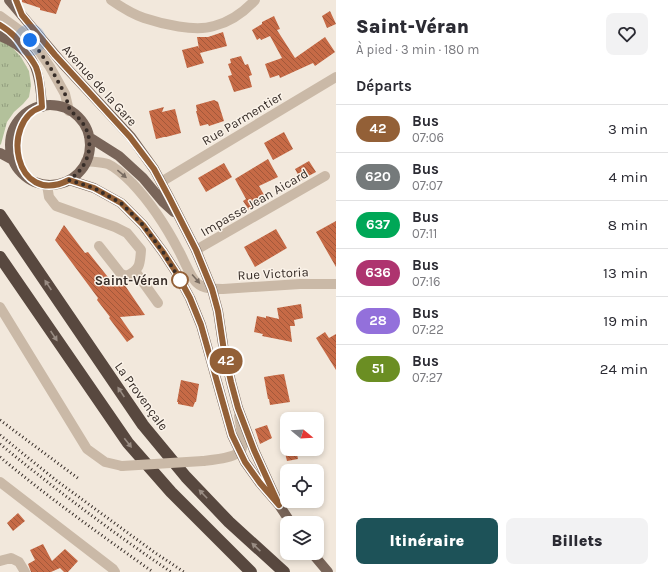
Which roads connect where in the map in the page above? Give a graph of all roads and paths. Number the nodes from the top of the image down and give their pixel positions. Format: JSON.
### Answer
{"nodes":[{"id":1,"x":9,"y":0,"type":"edge"},
{"id":2,"x":16,"y":0,"type":"edge"},
{"id":3,"x":111,"y":0,"type":"edge"},
{"id":4,"x":255,"y":0,"type":"edge"},
{"id":5,"x":22,"y":15,"type":"junction"},
{"id":6,"x":0,"y":16,"type":"edge"},
{"id":7,"x":0,"y":24,"type":"edge"},
{"id":8,"x":0,"y":36,"type":"edge"},
{"id":9,"x":27,"y":53,"type":"junction"},
{"id":10,"x":336,"y":77,"type":"edge"},
{"id":11,"x":42,"y":107,"type":"junction"},
{"id":12,"x":70,"y":111,"type":"junction"},
{"id":13,"x":89,"y":137,"type":"junction"},
{"id":14,"x":0,"y":153,"type":"edge"},
{"id":15,"x":13,"y":160,"type":"junction"},
{"id":16,"x":86,"y":161,"type":"junction"},
{"id":17,"x":325,"y":176,"type":"dead end"},
{"id":18,"x":69,"y":180,"type":"junction"},
{"id":19,"x":161,"y":182,"type":"junction"},
{"id":20,"x":47,"y":185,"type":"junction"},
{"id":21,"x":0,"y":215,"type":"edge"},
{"id":22,"x":179,"y":216,"type":"junction"},
{"id":23,"x":99,"y":246,"type":"dead end"},
{"id":24,"x":196,"y":250,"type":"junction"},
{"id":25,"x":0,"y":257,"type":"edge"},
{"id":26,"x":135,"y":271,"type":"junction"},
{"id":27,"x":336,"y":284,"type":"edge"},
{"id":28,"x":212,"y":289,"type":"junction"},
{"id":29,"x":158,"y":302,"type":"dead end"},
{"id":30,"x":0,"y":307,"type":"edge"},
{"id":31,"x":238,"y":408,"type":"junction"},
{"id":32,"x":240,"y":451,"type":"junction"},
{"id":33,"x":0,"y":482,"type":"edge"},
{"id":34,"x":279,"y":505,"type":"junction"},
{"id":35,"x":286,"y":516,"type":"edge"},
{"id":36,"x":318,"y":560,"type":"edge"},
{"id":37,"x":0,"y":561,"type":"edge"},
{"id":38,"x":25,"y":572,"type":"edge"},
{"id":39,"x":115,"y":572,"type":"edge"},
{"id":40,"x":250,"y":572,"type":"edge"},
{"id":41,"x":284,"y":572,"type":"edge"},
{"id":42,"x":328,"y":572,"type":"edge"}],
"edges":[{"from":1,"to":5,"type":"main road","name":"Avenue de la Gare"},
{"from":2,"to":5,"type":"street"},
{"from":3,"to":4,"type":"street"},
{"from":5,"to":19,"type":"main road","name":"Avenue de la Gare"},
{"from":6,"to":12,"type":"street"},
{"from":7,"to":9,"type":"street"},
{"from":8,"to":9,"type":"main road"},
{"from":9,"to":11,"type":"main road"},
{"from":10,"to":19,"type":"street","name":"Rue Parmentier"},
{"from":11,"to":12,"type":"main road"},
{"from":11,"to":15,"type":"main road"},
{"from":12,"to":13,"type":"main road"},
{"from":13,"to":16,"type":"main road"},
{"from":13,"to":22,"type":"main road"},
{"from":14,"to":15,"type":"main road"},
{"from":15,"to":20,"type":"main road"},
{"from":16,"to":18,"type":"main road"},
{"from":16,"to":28,"type":"street","one_way":true},
{"from":17,"to":24,"type":"street","name":"Impasse Jean Aicard"},
{"from":18,"to":20,"type":"main road"},
{"from":18,"to":32,"type":"main road","name":"Avenue de la Gare"},
{"from":19,"to":22,"type":"main road","name":"Avenue de la Gare"},
{"from":20,"to":26,"type":"street"},
{"from":41,"to":21,"type":"highway","name":"La Provençale","one_way":true},
{"from":22,"to":24,"type":"main road","name":"Avenue de la Gare"},
{"from":23,"to":26,"type":"street"},
{"from":24,"to":28,"type":"main road","name":"Avenue de la Gare"},
{"from":25,"to":40,"type":"highway","one_way":true},
{"from":26,"to":29,"type":"street"},
{"from":27,"to":28,"type":"street","name":"Rue Victoria"},
{"from":28,"to":31,"type":"main road","name":"Avenue de la Gare"},
{"from":30,"to":32,"type":"street","bridge":true},
{"from":31,"to":32,"type":"street"},
{"from":31,"to":34,"type":"main road","name":"Avenue de la Gare"},
{"from":32,"to":34,"type":"main road","name":"Avenue de la Gare"},
{"from":33,"to":39,"type":"street"},
{"from":34,"to":35,"type":"main road","name":"Avenue de la Gare"},
{"from":36,"to":42,"type":"main road"},
{"from":37,"to":38,"type":"street"}]}
